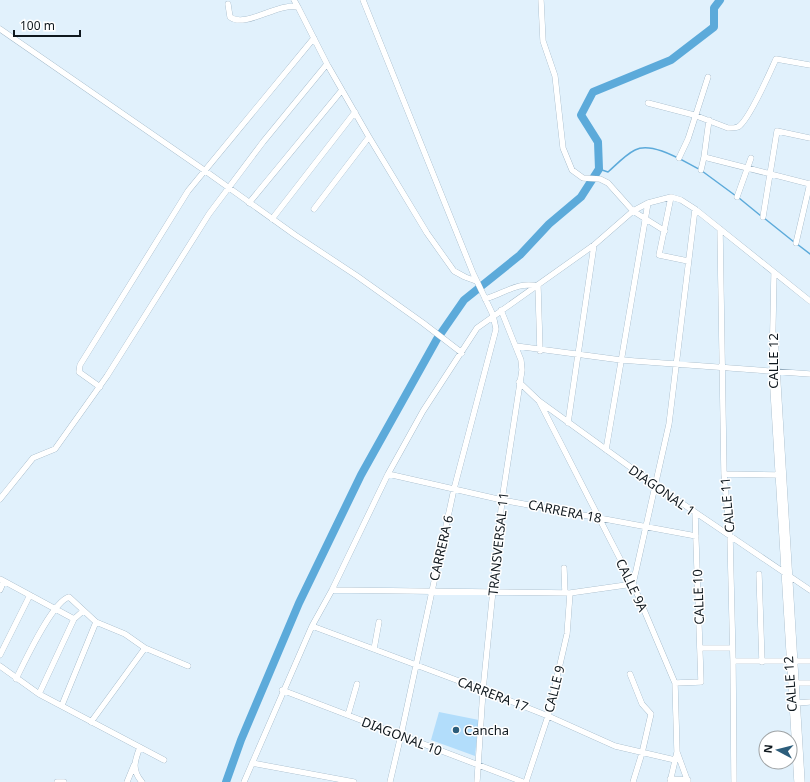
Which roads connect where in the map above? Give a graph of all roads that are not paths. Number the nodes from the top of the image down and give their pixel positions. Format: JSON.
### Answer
{"nodes":[{"id":1,"x":294,"y":0,"type":"edge"},
{"id":2,"x":363,"y":0,"type":"edge"},
{"id":3,"x":541,"y":0,"type":"edge"},
{"id":4,"x":228,"y":4,"type":"dead end"},
{"id":5,"x":298,"y":8,"type":"junction"},
{"id":6,"x":0,"y":29,"type":"edge"},
{"id":7,"x":314,"y":38,"type":"junction"},
{"id":8,"x":327,"y":64,"type":"junction"},
{"id":9,"x":810,"y":65,"type":"edge"},
{"id":10,"x":708,"y":77,"type":"dead end"},
{"id":11,"x":342,"y":90,"type":"junction"},
{"id":12,"x":648,"y":103,"type":"dead end"},
{"id":13,"x":355,"y":112,"type":"junction"},
{"id":14,"x":694,"y":115,"type":"junction"},
{"id":15,"x":709,"y":120,"type":"junction"},
{"id":16,"x":369,"y":137,"type":"junction"},
{"id":17,"x":810,"y":138,"type":"edge"},
{"id":18,"x":704,"y":157,"type":"junction"},
{"id":19,"x":679,"y":158,"type":"dead end"},
{"id":20,"x":750,"y":158,"type":"dead end"},
{"id":21,"x":748,"y":168,"type":"junction"},
{"id":22,"x":204,"y":170,"type":"junction"},
{"id":23,"x":700,"y":170,"type":"dead end"},
{"id":24,"x":771,"y":174,"type":"junction"},
{"id":25,"x":810,"y":183,"type":"edge"},
{"id":26,"x":228,"y":188,"type":"junction"},
{"id":27,"x":671,"y":197,"type":"junction"},
{"id":28,"x":737,"y":197,"type":"dead end"},
{"id":29,"x":250,"y":203,"type":"junction"},
{"id":30,"x":648,"y":203,"type":"junction"},
{"id":31,"x":314,"y":209,"type":"dead end"},
{"id":32,"x":695,"y":209,"type":"junction"},
{"id":33,"x":633,"y":211,"type":"junction"},
{"id":34,"x":763,"y":217,"type":"dead end"},
{"id":35,"x":272,"y":219,"type":"junction"},
{"id":36,"x":646,"y":220,"type":"junction"},
{"id":37,"x":720,"y":229,"type":"junction"},
{"id":38,"x":665,"y":231,"type":"junction"},
{"id":39,"x":796,"y":243,"type":"dead end"},
{"id":40,"x":594,"y":244,"type":"junction"},
{"id":41,"x":688,"y":261,"type":"junction"},
{"id":42,"x":774,"y":273,"type":"junction"},
{"id":43,"x":476,"y":281,"type":"junction"},
{"id":44,"x":538,"y":286,"type":"junction"},
{"id":45,"x":484,"y":300,"type":"junction"},
{"id":46,"x":810,"y":301,"type":"edge"},
{"id":47,"x":501,"y":310,"type":"junction"},
{"id":48,"x":493,"y":316,"type":"junction"},
{"id":49,"x":516,"y":346,"type":"junction"},
{"id":50,"x":540,"y":350,"type":"junction"},
{"id":51,"x":462,"y":353,"type":"junction"},
{"id":52,"x":579,"y":355,"type":"junction"},
{"id":53,"x":621,"y":360,"type":"junction"},
{"id":54,"x":676,"y":364,"type":"junction"},
{"id":55,"x":722,"y":368,"type":"junction"},
{"id":56,"x":775,"y":372,"type":"junction"},
{"id":57,"x":810,"y":374,"type":"edge"},
{"id":58,"x":519,"y":382,"type":"junction"},
{"id":59,"x":100,"y":387,"type":"junction"},
{"id":60,"x":538,"y":401,"type":"junction"},
{"id":61,"x":568,"y":423,"type":"junction"},
{"id":62,"x":606,"y":450,"type":"junction"},
{"id":63,"x":388,"y":474,"type":"junction"},
{"id":64,"x":724,"y":474,"type":"junction"},
{"id":65,"x":780,"y":475,"type":"junction"},
{"id":66,"x":655,"y":485,"type":"junction"},
{"id":67,"x":454,"y":489,"type":"junction"},
{"id":68,"x":0,"y":499,"type":"edge"},
{"id":69,"x":502,"y":500,"type":"junction"},
{"id":70,"x":695,"y":513,"type":"junction"},
{"id":71,"x":599,"y":518,"type":"junction"},
{"id":72,"x":646,"y":527,"type":"junction"},
{"id":73,"x":696,"y":536,"type":"junction"},
{"id":74,"x":730,"y":536,"type":"junction"},
{"id":75,"x":564,"y":568,"type":"dead end"},
{"id":76,"x":783,"y":571,"type":"junction"},
{"id":77,"x":759,"y":574,"type":"dead end"},
{"id":78,"x":790,"y":576,"type":"junction"},
{"id":79,"x":2,"y":580,"type":"edge"},
{"id":80,"x":633,"y":584,"type":"junction"},
{"id":81,"x":0,"y":590,"type":"edge"},
{"id":82,"x":332,"y":590,"type":"junction"},
{"id":83,"x":810,"y":590,"type":"edge"},
{"id":84,"x":431,"y":591,"type":"junction"},
{"id":85,"x":494,"y":592,"type":"junction"},
{"id":86,"x":568,"y":593,"type":"junction"},
{"id":87,"x":30,"y":595,"type":"junction"},
{"id":88,"x":53,"y":609,"type":"junction"},
{"id":89,"x":83,"y":611,"type":"junction"},
{"id":90,"x":74,"y":619,"type":"junction"},
{"id":91,"x":96,"y":622,"type":"junction"},
{"id":92,"x":379,"y":622,"type":"dead end"},
{"id":93,"x":312,"y":626,"type":"junction"},
{"id":94,"x":145,"y":648,"type":"junction"},
{"id":95,"x":700,"y":648,"type":"junction"},
{"id":96,"x":732,"y":648,"type":"junction"},
{"id":97,"x":374,"y":649,"type":"junction"},
{"id":98,"x":0,"y":654,"type":"edge"},
{"id":99,"x":792,"y":661,"type":"junction"},
{"id":100,"x":810,"y":661,"type":"edge"},
{"id":101,"x":733,"y":662,"type":"junction"},
{"id":102,"x":762,"y":662,"type":"junction"},
{"id":103,"x":416,"y":664,"type":"junction"},
{"id":104,"x":0,"y":666,"type":"edge"},
{"id":105,"x":188,"y":666,"type":"dead end"},
{"id":106,"x":630,"y":674,"type":"dead end"},
{"id":107,"x":16,"y":679,"type":"junction"},
{"id":108,"x":675,"y":683,"type":"junction"},
{"id":109,"x":796,"y":683,"type":"junction"},
{"id":110,"x":810,"y":683,"type":"edge"},
{"id":111,"x":357,"y":684,"type":"dead end"},
{"id":112,"x":282,"y":690,"type":"junction"},
{"id":113,"x":484,"y":690,"type":"junction"},
{"id":114,"x":39,"y":694,"type":"junction"},
{"id":115,"x":810,"y":702,"type":"edge"},
{"id":116,"x":797,"y":703,"type":"junction"},
{"id":117,"x":62,"y":705,"type":"junction"},
{"id":118,"x":348,"y":715,"type":"junction"},
{"id":119,"x":548,"y":716,"type":"junction"},
{"id":120,"x":795,"y":719,"type":"junction"},
{"id":121,"x":91,"y":722,"type":"junction"},
{"id":122,"x":402,"y":736,"type":"junction"},
{"id":123,"x":140,"y":747,"type":"junction"},
{"id":124,"x":677,"y":752,"type":"junction"},
{"id":125,"x":642,"y":753,"type":"junction"},
{"id":126,"x":164,"y":760,"type":"dead end"},
{"id":127,"x":675,"y":760,"type":"junction"},
{"id":128,"x":252,"y":763,"type":"junction"},
{"id":129,"x":134,"y":765,"type":"junction"},
{"id":130,"x":478,"y":765,"type":"junction"},
{"id":131,"x":670,"y":781,"type":"edge"},
{"id":132,"x":688,"y":781,"type":"edge"},
{"id":133,"x":57,"y":782,"type":"edge"},
{"id":134,"x":64,"y":782,"type":"edge"},
{"id":135,"x":127,"y":782,"type":"edge"},
{"id":136,"x":142,"y":782,"type":"edge"},
{"id":137,"x":244,"y":782,"type":"edge"},
{"id":138,"x":354,"y":782,"type":"edge"},
{"id":139,"x":390,"y":782,"type":"edge"},
{"id":140,"x":477,"y":782,"type":"edge"},
{"id":141,"x":523,"y":782,"type":"edge"},
{"id":142,"x":526,"y":782,"type":"edge"},
{"id":143,"x":633,"y":782,"type":"edge"},
{"id":144,"x":734,"y":782,"type":"edge"},
{"id":145,"x":797,"y":782,"type":"edge"},
{"id":146,"x":802,"y":782,"type":"edge"}],
"edges":[{"from":1,"to":5,"type":"street"},
{"from":2,"to":43,"type":"street"},
{"from":3,"to":33,"type":"street"},
{"from":4,"to":5,"type":"street"},
{"from":5,"to":7,"type":"street"},
{"from":6,"to":22,"type":"street"},
{"from":7,"to":8,"type":"street"},
{"from":7,"to":22,"type":"street"},
{"from":8,"to":11,"type":"street"},
{"from":8,"to":26,"type":"street"},
{"from":9,"to":15,"type":"street"},
{"from":10,"to":14,"type":"street"},
{"from":11,"to":13,"type":"street"},
{"from":11,"to":29,"type":"street"},
{"from":12,"to":14,"type":"street"},
{"from":13,"to":16,"type":"street"},
{"from":13,"to":35,"type":"street"},
{"from":14,"to":15,"type":"street"},
{"from":14,"to":19,"type":"street"},
{"from":15,"to":18,"type":"street"},
{"from":16,"to":31,"type":"street"},
{"from":16,"to":43,"type":"street"},
{"from":17,"to":24,"type":"street"},
{"from":18,"to":21,"type":"street"},
{"from":18,"to":23,"type":"street"},
{"from":20,"to":21,"type":"street"},
{"from":21,"to":24,"type":"street"},
{"from":21,"to":28,"type":"street"},
{"from":22,"to":26,"type":"street"},
{"from":22,"to":59,"type":"street"},
{"from":24,"to":25,"type":"street"},
{"from":24,"to":34,"type":"street"},
{"from":25,"to":39,"type":"street"},
{"from":26,"to":29,"type":"street"},
{"from":26,"to":59,"type":"street"},
{"from":27,"to":30,"type":"street"},
{"from":27,"to":32,"type":"street"},
{"from":27,"to":38,"type":"street"},
{"from":29,"to":35,"type":"street"},
{"from":30,"to":33,"type":"street"},
{"from":30,"to":36,"type":"street"},
{"from":32,"to":37,"type":"street"},
{"from":32,"to":41,"type":"street"},
{"from":33,"to":36,"type":"street"},
{"from":33,"to":40,"type":"street"},
{"from":35,"to":51,"type":"street"},
{"from":36,"to":38,"type":"street"},
{"from":36,"to":53,"type":"street"},
{"from":37,"to":42,"type":"street"},
{"from":37,"to":55,"type":"street","name":"CALLE 11"},
{"from":38,"to":41,"type":"street"},
{"from":40,"to":44,"type":"street"},
{"from":40,"to":52,"type":"street"},
{"from":41,"to":54,"type":"street"},
{"from":42,"to":46,"type":"street"},
{"from":42,"to":56,"type":"street","name":"CALLE 12"},
{"from":43,"to":45,"type":"street"},
{"from":44,"to":45,"type":"street"},
{"from":44,"to":47,"type":"street"},
{"from":44,"to":50,"type":"street"},
{"from":45,"to":48,"type":"street"},
{"from":47,"to":48,"type":"street"},
{"from":47,"to":49,"type":"street","name":"TRANSVERSAL 11"},
{"from":48,"to":51,"type":"street"},
{"from":48,"to":67,"type":"street","name":"CARRERA 6"},
{"from":49,"to":50,"type":"street"},
{"from":49,"to":58,"type":"street","name":"TRANSVERSAL 11"},
{"from":50,"to":52,"type":"street"},
{"from":51,"to":63,"type":"street"},
{"from":52,"to":53,"type":"street"},
{"from":52,"to":61,"type":"street"},
{"from":53,"to":54,"type":"street"},
{"from":53,"to":62,"type":"street"},
{"from":54,"to":55,"type":"street"},
{"from":54,"to":66,"type":"street"},
{"from":55,"to":56,"type":"street"},
{"from":55,"to":64,"type":"street","name":"CALLE 11"},
{"from":56,"to":57,"type":"street"},
{"from":56,"to":65,"type":"street","name":"CALLE 12"},
{"from":58,"to":60,"type":"street","name":"DIAGONAL 1"},
{"from":58,"to":69,"type":"street","name":"TRANSVERSAL 11"},
{"from":59,"to":68,"type":"street"},
{"from":60,"to":61,"type":"street","name":"DIAGONAL 1"},
{"from":60,"to":71,"type":"street","name":"CALLE 9A"},
{"from":61,"to":62,"type":"street","name":"DIAGONAL 1"},
{"from":62,"to":66,"type":"street","name":"DIAGONAL 1"},
{"from":63,"to":67,"type":"street","name":"CARRERA 18"},
{"from":63,"to":82,"type":"street"},
{"from":64,"to":65,"type":"street"},
{"from":64,"to":74,"type":"street","name":"CALLE 11"},
{"from":65,"to":76,"type":"street","name":"CALLE 12"},
{"from":65,"to":78,"type":"street","name":"CALLE 12"},
{"from":66,"to":70,"type":"street","name":"DIAGONAL 1"},
{"from":66,"to":72,"type":"street"},
{"from":67,"to":69,"type":"street","name":"CARRERA 18"},
{"from":67,"to":84,"type":"street","name":"CARRERA 6"},
{"from":69,"to":71,"type":"street","name":"CARRERA 18"},
{"from":69,"to":85,"type":"street","name":"TRANSVERSAL 11"},
{"from":70,"to":73,"type":"street","name":"CALLE 10"},
{"from":70,"to":74,"type":"street","name":"DIAGONAL 1"},
{"from":71,"to":72,"type":"street","name":"CARRERA 18"},
{"from":71,"to":80,"type":"street","name":"CALLE 9A"},
{"from":72,"to":73,"type":"street","name":"CARRERA 18"},
{"from":72,"to":80,"type":"street"},
{"from":73,"to":95,"type":"street","name":"CALLE 10"},
{"from":74,"to":76,"type":"street","name":"DIAGONAL 1"},
{"from":74,"to":96,"type":"street","name":"CALLE 11"},
{"from":75,"to":86,"type":"street","name":"CALLE 9"},
{"from":76,"to":78,"type":"street","name":"DIAGONAL 1"},
{"from":76,"to":99,"type":"street","name":"CALLE 12"},
{"from":77,"to":102,"type":"street"},
{"from":78,"to":83,"type":"street","name":"DIAGONAL 1"},
{"from":78,"to":99,"type":"street","name":"CALLE 12"},
{"from":79,"to":81,"type":"street"},
{"from":79,"to":87,"type":"street"},
{"from":80,"to":86,"type":"street"},
{"from":80,"to":108,"type":"street","name":"CALLE 9A"},
{"from":82,"to":84,"type":"street"},
{"from":82,"to":93,"type":"street"},
{"from":84,"to":85,"type":"street"},
{"from":84,"to":103,"type":"street","name":"CARRERA 6"},
{"from":85,"to":86,"type":"street"},
{"from":85,"to":113,"type":"street","name":"TRANSVERSAL 11"},
{"from":86,"to":119,"type":"street","name":"CALLE 9"},
{"from":87,"to":88,"type":"street"},
{"from":87,"to":98,"type":"street"},
{"from":88,"to":89,"type":"street"},
{"from":88,"to":90,"type":"street"},
{"from":88,"to":107,"type":"street"},
{"from":89,"to":90,"type":"street"},
{"from":89,"to":91,"type":"street"},
{"from":90,"to":114,"type":"street"},
{"from":91,"to":94,"type":"street"},
{"from":91,"to":117,"type":"street"},
{"from":92,"to":97,"type":"street"},
{"from":93,"to":97,"type":"street","name":"CARRERA 17"},
{"from":93,"to":112,"type":"street"},
{"from":94,"to":105,"type":"street"},
{"from":94,"to":121,"type":"street"},
{"from":95,"to":96,"type":"street"},
{"from":95,"to":108,"type":"street","name":"CALLE 10"},
{"from":96,"to":101,"type":"street","name":"CALLE 11"},
{"from":97,"to":103,"type":"street","name":"CARRERA 17"},
{"from":99,"to":100,"type":"street"},
{"from":99,"to":102,"type":"street"},
{"from":99,"to":109,"type":"street","name":"CALLE 12"},
{"from":99,"to":120,"type":"street","name":"CALLE 12"},
{"from":101,"to":102,"type":"street"},
{"from":101,"to":144,"type":"street","name":"CALLE 11"},
{"from":103,"to":113,"type":"street","name":"CARRERA 17"},
{"from":103,"to":122,"type":"street","name":"CARRERA 6"},
{"from":104,"to":107,"type":"street"},
{"from":106,"to":125,"type":"street"},
{"from":107,"to":114,"type":"street"},
{"from":108,"to":124,"type":"street","name":"CALLE 9A"},
{"from":109,"to":110,"type":"street"},
{"from":109,"to":116,"type":"street","name":"CALLE 12"},
{"from":111,"to":118,"type":"street"},
{"from":112,"to":118,"type":"street","name":"DIAGONAL 10"},
{"from":112,"to":128,"type":"street"},
{"from":113,"to":119,"type":"street","name":"CARRERA 17"},
{"from":113,"to":130,"type":"street","name":"TRANSVERSAL 11"},
{"from":114,"to":117,"type":"street"},
{"from":115,"to":116,"type":"street"},
{"from":116,"to":120,"type":"street","name":"CALLE 12"},
{"from":117,"to":121,"type":"street"},
{"from":118,"to":122,"type":"street","name":"DIAGONAL 10"},
{"from":119,"to":125,"type":"street","name":"CARRERA 17"},
{"from":119,"to":142,"type":"street","name":"CALLE 9"},
{"from":120,"to":145,"type":"street","name":"CALLE 12"},
{"from":120,"to":146,"type":"street","name":"CALLE 12"},
{"from":121,"to":123,"type":"street"},
{"from":122,"to":130,"type":"street","name":"DIAGONAL 10"},
{"from":122,"to":139,"type":"street","name":"CARRERA 6"},
{"from":123,"to":126,"type":"street"},
{"from":123,"to":129,"type":"street"},
{"from":124,"to":127,"type":"street","name":"CALLE 9A"},
{"from":124,"to":132,"type":"street"},
{"from":125,"to":127,"type":"street","name":"CARRERA 17"},
{"from":125,"to":143,"type":"street"},
{"from":127,"to":131,"type":"street","name":"CALLE 9A"},
{"from":128,"to":137,"type":"street"},
{"from":128,"to":138,"type":"street"},
{"from":129,"to":135,"type":"street"},
{"from":129,"to":136,"type":"street"},
{"from":130,"to":140,"type":"street","name":"TRANSVERSAL 11"},
{"from":130,"to":141,"type":"street","name":"DIAGONAL 10"},
{"from":131,"to":132,"type":"street"},
{"from":133,"to":134,"type":"street"}]}
